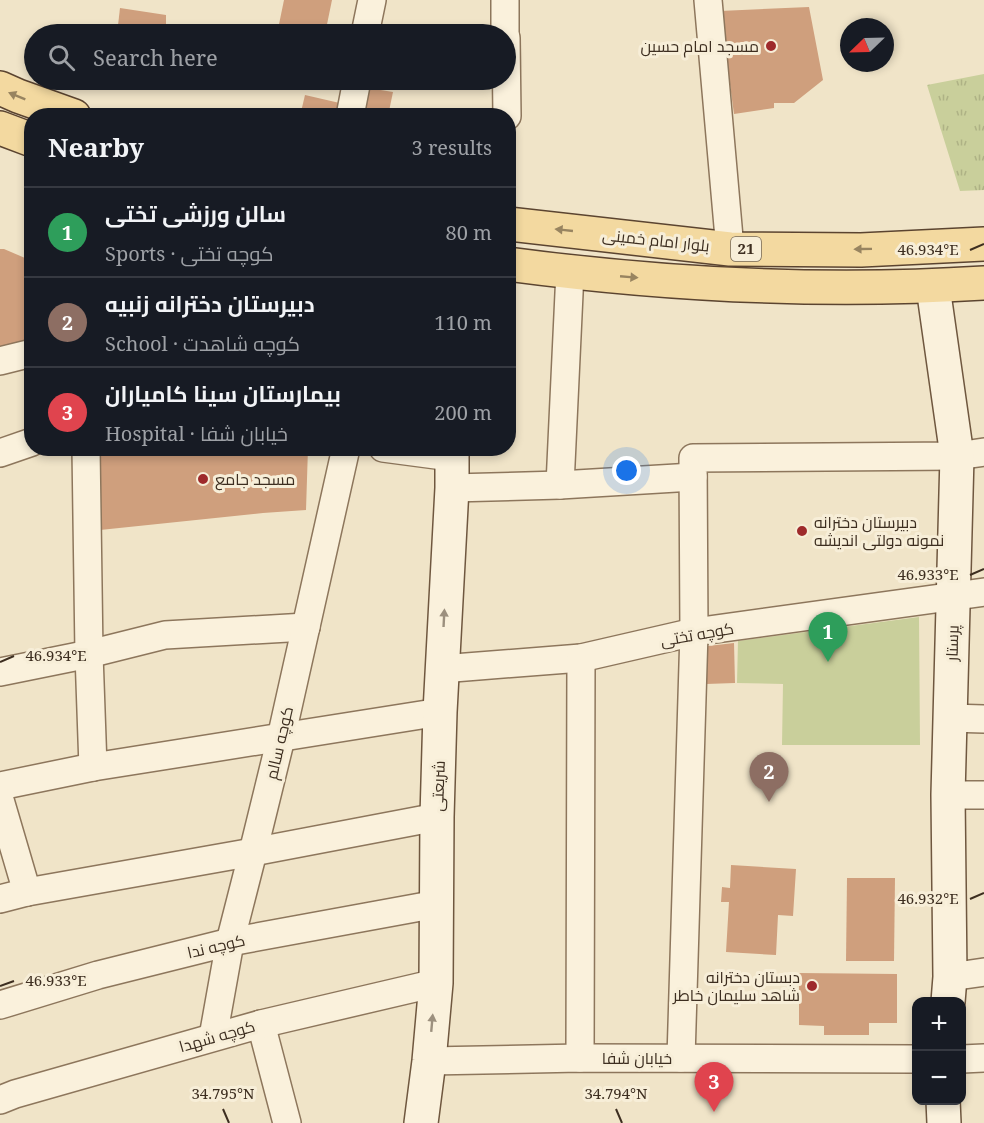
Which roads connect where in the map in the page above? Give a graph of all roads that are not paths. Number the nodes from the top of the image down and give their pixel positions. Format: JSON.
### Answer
{"nodes":[{"id":1,"x":372,"y":0,"type":"edge"},
{"id":2,"x":505,"y":0,"type":"edge"},
{"id":3,"x":708,"y":0,"type":"edge"},
{"id":4,"x":367,"y":24,"type":"edge"},
{"id":5,"x":506,"y":24,"type":"edge"},
{"id":6,"x":0,"y":88,"type":"edge"},
{"id":7,"x":355,"y":90,"type":"edge"},
{"id":8,"x":507,"y":90,"type":"edge"},
{"id":9,"x":52,"y":108,"type":"edge"},
{"id":10,"x":352,"y":108,"type":"edge"},
{"id":11,"x":507,"y":108,"type":"edge"},
{"id":12,"x":0,"y":128,"type":"edge"},
{"id":13,"x":24,"y":137,"type":"edge"},
{"id":14,"x":516,"y":225,"type":"edge"},
{"id":15,"x":984,"y":244,"type":"edge"},
{"id":16,"x":730,"y":249,"type":"junction"},
{"id":17,"x":516,"y":265,"type":"edge"},
{"id":18,"x":570,"y":272,"type":"junction"},
{"id":19,"x":984,"y":284,"type":"edge"},
{"id":20,"x":933,"y":286,"type":"junction"},
{"id":21,"x":24,"y":354,"type":"edge"},
{"id":22,"x":0,"y":361,"type":"edge"},
{"id":23,"x":24,"y":445,"type":"edge"},
{"id":24,"x":0,"y":453,"type":"edge"},
{"id":25,"x":971,"y":454,"type":"edge"},
{"id":26,"x":86,"y":456,"type":"edge"},
{"id":27,"x":344,"y":456,"type":"edge"},
{"id":28,"x":418,"y":456,"type":"edge"},
{"id":29,"x":452,"y":464,"type":"edge"},
{"id":30,"x":693,"y":477,"type":"junction"},
{"id":31,"x":560,"y":485,"type":"junction"},
{"id":32,"x":969,"y":593,"type":"edge"},
{"id":33,"x":306,"y":627,"type":"junction"},
{"id":34,"x":694,"y":632,"type":"junction"},
{"id":35,"x":89,"y":654,"type":"junction"},
{"id":36,"x":581,"y":658,"type":"junction"},
{"id":37,"x":441,"y":669,"type":"junction"},
{"id":38,"x":0,"y":672,"type":"edge"},
{"id":39,"x":440,"y":712,"type":"junction"},
{"id":40,"x":950,"y":718,"type":"junction"},
{"id":41,"x":984,"y":718,"type":"edge"},
{"id":42,"x":280,"y":738,"type":"junction"},
{"id":43,"x":93,"y":767,"type":"junction"},
{"id":44,"x":0,"y":786,"type":"edge"},
{"id":45,"x":948,"y":795,"type":"junction"},
{"id":46,"x":984,"y":795,"type":"edge"},
{"id":47,"x":0,"y":800,"type":"edge"},
{"id":48,"x":437,"y":817,"type":"junction"},
{"id":49,"x":253,"y":852,"type":"junction"},
{"id":50,"x":27,"y":892,"type":"junction"},
{"id":51,"x":0,"y":899,"type":"edge"},
{"id":52,"x":437,"y":904,"type":"junction"},
{"id":53,"x":230,"y":942,"type":"junction"},
{"id":54,"x":984,"y":972,"type":"edge"},
{"id":55,"x":436,"y":983,"type":"junction"},
{"id":56,"x":949,"y":989,"type":"edge"},
{"id":57,"x":0,"y":1005,"type":"edge"},
{"id":58,"x":261,"y":1024,"type":"junction"},
{"id":59,"x":213,"y":1037,"type":"junction"},
{"id":60,"x":580,"y":1058,"type":"junction"},
{"id":61,"x":681,"y":1058,"type":"junction"},
{"id":62,"x":912,"y":1059,"type":"edge"},
{"id":63,"x":966,"y":1059,"type":"edge"},
{"id":64,"x":984,"y":1059,"type":"edge"},
{"id":65,"x":429,"y":1061,"type":"junction"},
{"id":66,"x":0,"y":1100,"type":"edge"},
{"id":67,"x":943,"y":1105,"type":"edge"},
{"id":68,"x":287,"y":1123,"type":"edge"},
{"id":69,"x":421,"y":1123,"type":"edge"},
{"id":70,"x":944,"y":1123,"type":"edge"}],
"edges":[{"from":1,"to":4,"type":"street"},
{"from":2,"to":5,"type":"street"},
{"from":3,"to":16,"type":"street"},
{"from":9,"to":6,"type":"main road","one_way":true},
{"from":7,"to":10,"type":"street"},
{"from":8,"to":11,"type":"street"},
{"from":12,"to":13,"type":"main road"},
{"from":16,"to":14,"type":"main road","name":"بلوار امام خمینی","number":"21","one_way":true},
{"from":15,"to":16,"type":"main road","name":"بلوار امام خمینی","number":"21","one_way":true},
{"from":17,"to":18,"type":"main road"},
{"from":18,"to":20,"type":"main road","one_way":true},
{"from":18,"to":31,"type":"street"},
{"from":19,"to":20,"type":"main road"},
{"from":20,"to":25,"type":"street","name":"پرستار"},
{"from":21,"to":22,"type":"street"},
{"from":23,"to":24,"type":"street"},
{"from":25,"to":30,"type":"street"},
{"from":25,"to":32,"type":"street","name":"پرستار"},
{"from":26,"to":35,"type":"street"},
{"from":27,"to":33,"type":"street","name":"کوچه سالم"},
{"from":28,"to":29,"type":"street"},
{"from":29,"to":31,"type":"street"},
{"from":37,"to":29,"type":"street","name":"شریعتی","one_way":true},
{"from":30,"to":31,"type":"street"},
{"from":30,"to":34,"type":"street"},
{"from":32,"to":34,"type":"street","name":"کوچه تختی"},
{"from":32,"to":40,"type":"street","name":"پرستار"},
{"from":33,"to":35,"type":"street"},
{"from":33,"to":42,"type":"street","name":"کوچه سالم"},
{"from":34,"to":36,"type":"street","name":"کوچه تختی"},
{"from":34,"to":61,"type":"street"},
{"from":35,"to":38,"type":"street"},
{"from":35,"to":43,"type":"street"},
{"from":36,"to":37,"type":"street","name":"کوچه تختی"},
{"from":36,"to":60,"type":"street"},
{"from":37,"to":39,"type":"street","name":"شریعتی"},
{"from":39,"to":42,"type":"street"},
{"from":39,"to":48,"type":"street","name":"شریعتی"},
{"from":40,"to":41,"type":"street"},
{"from":40,"to":45,"type":"street","name":"پرستار"},
{"from":42,"to":43,"type":"street"},
{"from":42,"to":49,"type":"street","name":"کوچه سالم"},
{"from":43,"to":44,"type":"street"},
{"from":45,"to":46,"type":"street"},
{"from":45,"to":56,"type":"street","name":"پرستار"},
{"from":47,"to":50,"type":"street"},
{"from":48,"to":49,"type":"street"},
{"from":48,"to":52,"type":"street","name":"شریعتی"},
{"from":49,"to":50,"type":"street"},
{"from":49,"to":53,"type":"street","name":"کوچه سالم"},
{"from":50,"to":51,"type":"street"},
{"from":52,"to":53,"type":"street","name":"کوچه ندا"},
{"from":52,"to":55,"type":"street","name":"شریعتی"},
{"from":53,"to":57,"type":"street","name":"کوچه ندا"},
{"from":53,"to":59,"type":"street","name":"کوچه سالم"},
{"from":54,"to":56,"type":"street"},
{"from":55,"to":58,"type":"street","name":"کوچه شهدا"},
{"from":65,"to":55,"type":"street","name":"شریعتی","one_way":true},
{"from":58,"to":59,"type":"street","name":"کوچه شهدا"},
{"from":58,"to":68,"type":"street"},
{"from":59,"to":66,"type":"street","name":"کوچه شهدا"},
{"from":60,"to":61,"type":"street","name":"خیابان شفا"},
{"from":60,"to":65,"type":"street","name":"خیابان شفا"},
{"from":61,"to":62,"type":"street","name":"خیابان شفا"},
{"from":63,"to":64,"type":"street"},
{"from":65,"to":69,"type":"street","name":"شریعتی"},
{"from":67,"to":70,"type":"street"}]}
